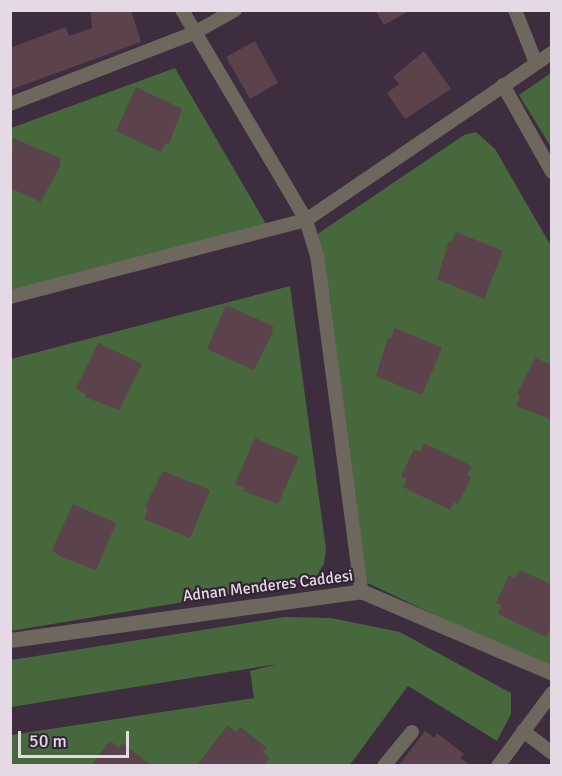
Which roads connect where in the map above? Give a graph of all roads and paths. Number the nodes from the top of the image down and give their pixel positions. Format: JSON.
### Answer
{"nodes":[{"id":1,"x":182,"y":10,"type":"edge"},
{"id":2,"x":235,"y":10,"type":"edge"},
{"id":3,"x":515,"y":10,"type":"edge"},
{"id":4,"x":194,"y":33,"type":"junction"},
{"id":5,"x":552,"y":53,"type":"edge"},
{"id":6,"x":536,"y":63,"type":"junction"},
{"id":7,"x":503,"y":85,"type":"junction"},
{"id":8,"x":10,"y":104,"type":"edge"},
{"id":9,"x":552,"y":172,"type":"edge"},
{"id":10,"x":306,"y":220,"type":"junction"},
{"id":11,"x":10,"y":297,"type":"edge"},
{"id":12,"x":362,"y":591,"type":"junction"},
{"id":13,"x":10,"y":640,"type":"edge"},
{"id":14,"x":552,"y":673,"type":"edge"},
{"id":15,"x":552,"y":693,"type":"edge"},
{"id":16,"x":523,"y":731,"type":"junction"},
{"id":17,"x":412,"y":732,"type":"dead end"},
{"id":18,"x":552,"y":753,"type":"edge"},
{"id":19,"x":384,"y":765,"type":"edge"},
{"id":20,"x":498,"y":765,"type":"edge"}],
"edges":[{"from":1,"to":4,"type":"street"},
{"from":2,"to":4,"type":"street"},
{"from":3,"to":6,"type":"street"},
{"from":4,"to":8,"type":"street"},
{"from":4,"to":10,"type":"street"},
{"from":5,"to":6,"type":"street"},
{"from":6,"to":7,"type":"street"},
{"from":7,"to":9,"type":"street"},
{"from":7,"to":10,"type":"street"},
{"from":10,"to":11,"type":"street"},
{"from":10,"to":12,"type":"street"},
{"from":12,"to":13,"type":"street","name":"Adnan Menderes Caddesi"},
{"from":12,"to":14,"type":"street","name":"Adnan Menderes Caddesi"},
{"from":15,"to":16,"type":"street"},
{"from":16,"to":18,"type":"street"},
{"from":16,"to":20,"type":"street"},
{"from":17,"to":19,"type":"street"}]}
